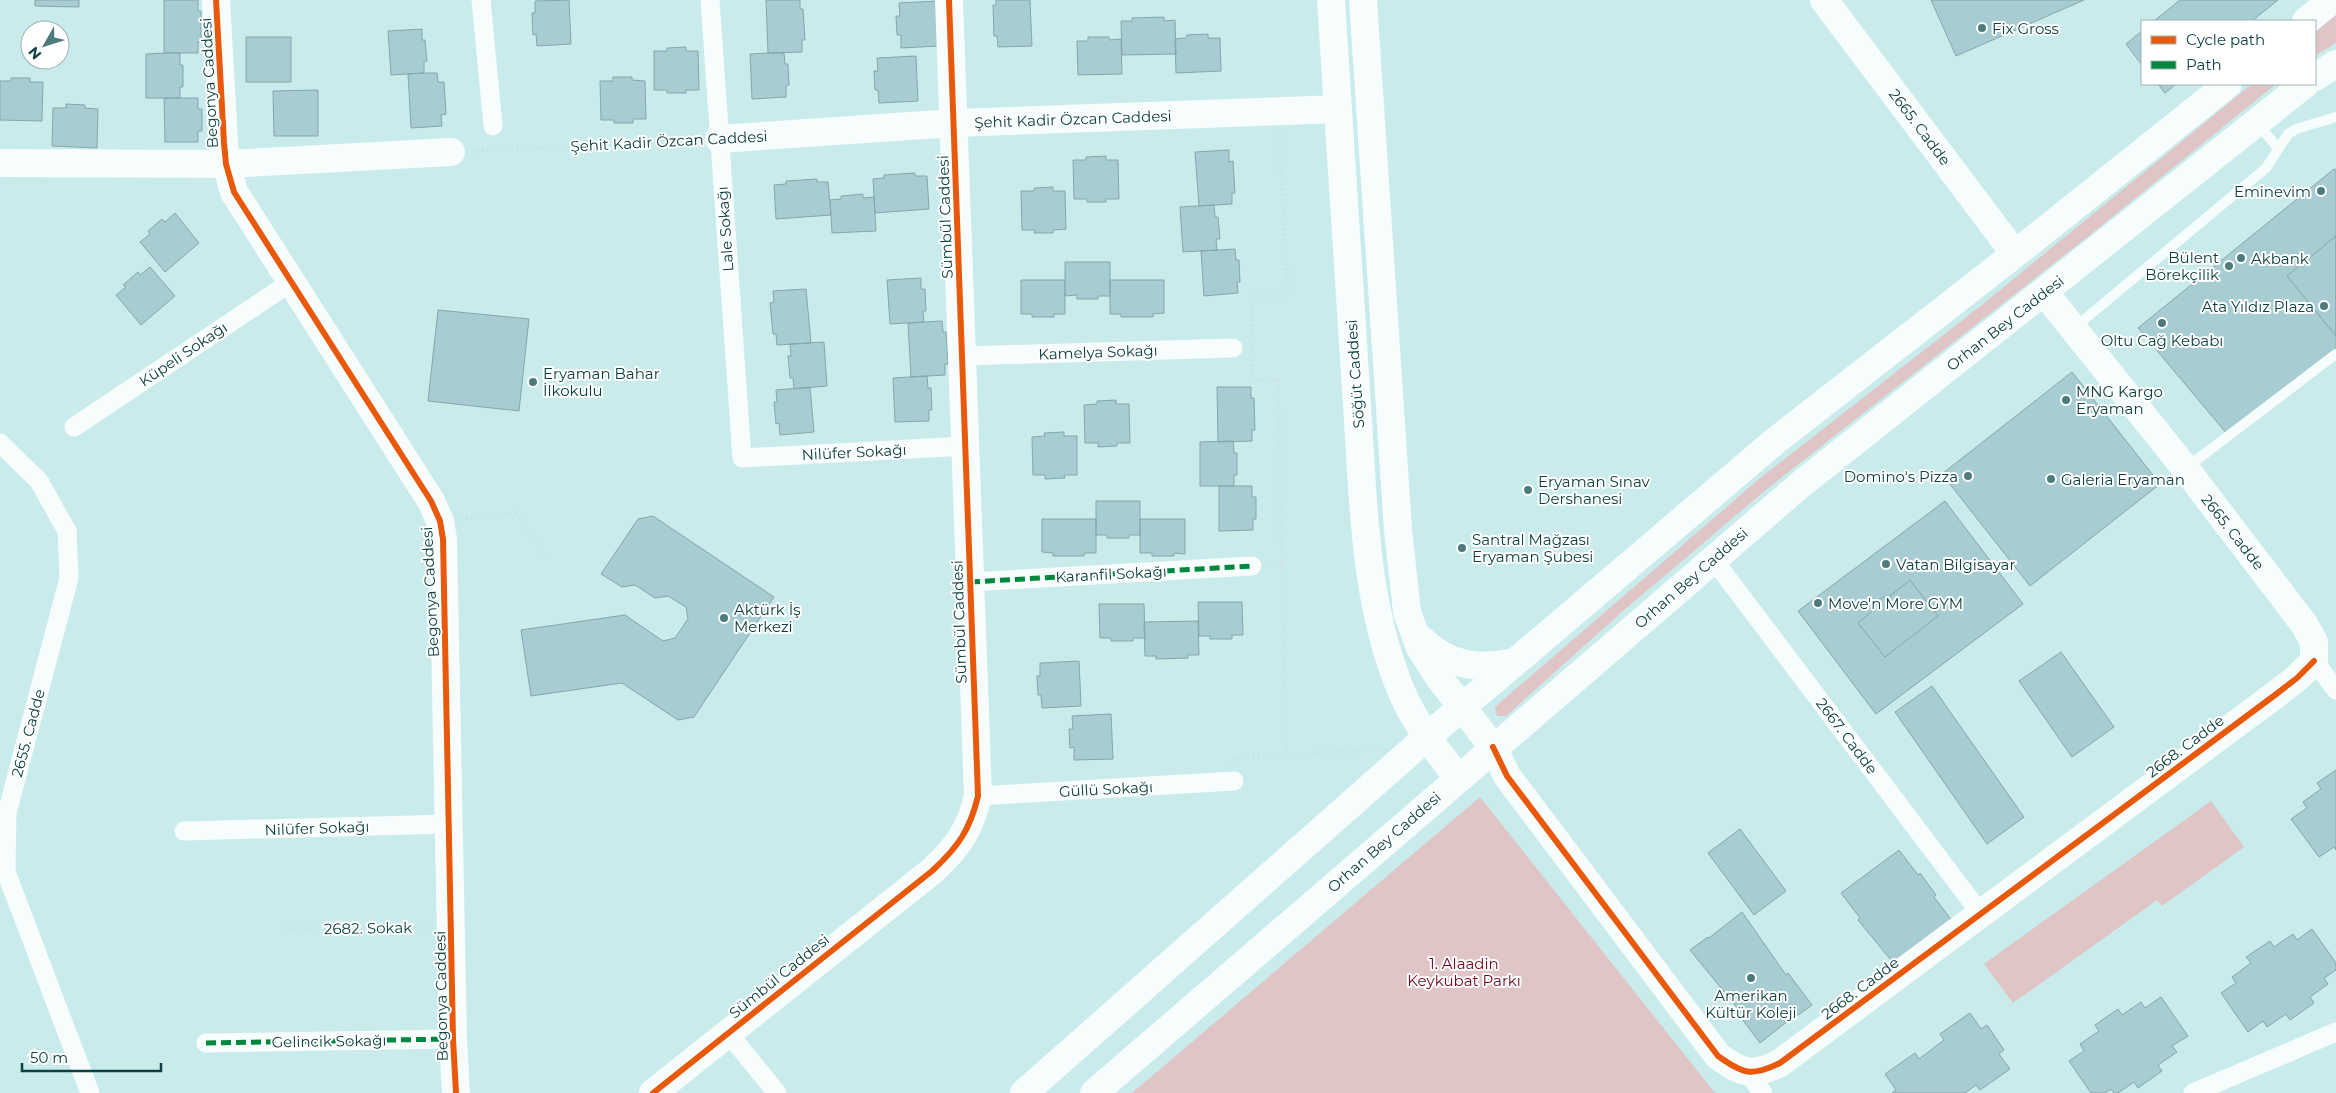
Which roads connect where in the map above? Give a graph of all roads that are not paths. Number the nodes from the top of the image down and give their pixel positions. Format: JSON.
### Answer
{"nodes":[{"id":1,"x":216,"y":0,"type":"edge"},
{"id":2,"x":481,"y":0,"type":"edge"},
{"id":3,"x":710,"y":0,"type":"edge"},
{"id":4,"x":949,"y":0,"type":"edge"},
{"id":5,"x":1331,"y":0,"type":"edge"},
{"id":6,"x":1363,"y":0,"type":"edge"},
{"id":7,"x":1824,"y":0,"type":"edge"},
{"id":8,"x":2332,"y":0,"type":"edge"},
{"id":9,"x":2307,"y":20,"type":"edge"},
{"id":10,"x":2336,"y":64,"type":"edge"},
{"id":11,"x":2316,"y":76,"type":"edge"},
{"id":12,"x":2227,"y":85,"type":"edge"},
{"id":13,"x":2304,"y":85,"type":"edge"},
{"id":14,"x":1338,"y":109,"type":"junction"},
{"id":15,"x":2336,"y":117,"type":"edge"},
{"id":16,"x":2256,"y":122,"type":"junction"},
{"id":17,"x":954,"y":123,"type":"junction"},
{"id":18,"x":493,"y":126,"type":"dead end"},
{"id":19,"x":719,"y":139,"type":"junction"},
{"id":20,"x":2278,"y":148,"type":"junction"},
{"id":21,"x":451,"y":152,"type":"road end"},
{"id":22,"x":0,"y":163,"type":"edge"},
{"id":23,"x":226,"y":164,"type":"junction"},
{"id":24,"x":2015,"y":254,"type":"junction"},
{"id":25,"x":291,"y":282,"type":"junction"},
{"id":26,"x":2044,"y":292,"type":"junction"},
{"id":27,"x":2073,"y":329,"type":"junction"},
{"id":28,"x":1233,"y":348,"type":"dead end"},
{"id":29,"x":2336,"y":354,"type":"edge"},
{"id":30,"x":962,"y":356,"type":"junction"},
{"id":31,"x":74,"y":427,"type":"dead end"},
{"id":32,"x":0,"y":443,"type":"edge"},
{"id":33,"x":966,"y":446,"type":"junction"},
{"id":34,"x":742,"y":458,"type":"joint"},
{"id":35,"x":2185,"y":468,"type":"junction"},
{"id":36,"x":1713,"y":559,"type":"junction"},
{"id":37,"x":1252,"y":566,"type":"dead end"},
{"id":38,"x":970,"y":582,"type":"junction"},
{"id":39,"x":1414,"y":633,"type":"junction"},
{"id":40,"x":2314,"y":660,"type":"junction"},
{"id":41,"x":1515,"y":662,"type":"junction"},
{"id":42,"x":2336,"y":690,"type":"edge"},
{"id":43,"x":1462,"y":707,"type":"junction"},
{"id":44,"x":1422,"y":742,"type":"junction"},
{"id":45,"x":1493,"y":748,"type":"junction"},
{"id":46,"x":1458,"y":778,"type":"junction"},
{"id":47,"x":1234,"y":781,"type":"road end"},
{"id":48,"x":978,"y":796,"type":"junction"},
{"id":49,"x":450,"y":824,"type":"junction"},
{"id":50,"x":184,"y":832,"type":"dead end"},
{"id":51,"x":1981,"y":914,"type":"junction"},
{"id":52,"x":2336,"y":1032,"type":"edge"},
{"id":53,"x":728,"y":1033,"type":"junction"},
{"id":54,"x":453,"y":1039,"type":"junction"},
{"id":55,"x":206,"y":1042,"type":"dead end"},
{"id":56,"x":1755,"y":1083,"type":"edge"},
{"id":57,"x":90,"y":1093,"type":"edge"},
{"id":58,"x":456,"y":1093,"type":"edge"},
{"id":59,"x":653,"y":1093,"type":"edge"},
{"id":60,"x":777,"y":1093,"type":"edge"},
{"id":61,"x":1024,"y":1093,"type":"edge"},
{"id":62,"x":1094,"y":1093,"type":"edge"},
{"id":63,"x":2193,"y":1093,"type":"edge"}],
"edges":[{"from":1,"to":23,"type":"street","name":"Begonya Caddesi"},
{"from":2,"to":18,"type":"street"},
{"from":3,"to":19,"type":"street","name":"Lale Sokağı"},
{"from":4,"to":17,"type":"street","name":"Sümbül Caddesi"},
{"from":5,"to":14,"type":"street","name":"Söğüt Caddesi"},
{"from":6,"to":39,"type":"street"},
{"from":7,"to":24,"type":"street","name":"2665. Cadde"},
{"from":8,"to":9,"type":"street"},
{"from":10,"to":11,"type":"street"},
{"from":12,"to":24,"type":"street"},
{"from":13,"to":16,"type":"street","name":"Orhan Bey Caddesi"},
{"from":14,"to":17,"type":"street","name":"Şehit Kadir Özcan Caddesi"},
{"from":14,"to":44,"type":"street","name":"Söğüt Caddesi"},
{"from":15,"to":20,"type":"lane"},
{"from":16,"to":20,"type":"lane"},
{"from":16,"to":26,"type":"street","name":"Orhan Bey Caddesi"},
{"from":17,"to":19,"type":"street","name":"Şehit Kadir Özcan Caddesi"},
{"from":17,"to":30,"type":"street","name":"Sümbül Caddesi"},
{"from":19,"to":34,"type":"street","name":"Lale Sokağı"},
{"from":20,"to":27,"type":"lane"},
{"from":21,"to":23,"type":"street"},
{"from":22,"to":23,"type":"street"},
{"from":23,"to":25,"type":"street","name":"Begonya Caddesi"},
{"from":24,"to":41,"type":"street"},
{"from":25,"to":31,"type":"street","name":"Küpeli Sokağı"},
{"from":25,"to":49,"type":"street","name":"Begonya Caddesi"},
{"from":26,"to":27,"type":"street","name":"2665. Cadde"},
{"from":26,"to":36,"type":"street","name":"Orhan Bey Caddesi"},
{"from":27,"to":35,"type":"street","name":"2665. Cadde"},
{"from":28,"to":30,"type":"street","name":"Kamelya Sokağı"},
{"from":29,"to":35,"type":"lane"},
{"from":30,"to":33,"type":"street","name":"Sümbül Caddesi"},
{"from":32,"to":57,"type":"street","name":"2655. Cadde"},
{"from":33,"to":34,"type":"street","name":"Nilüfer Sokağı"},
{"from":33,"to":38,"type":"street","name":"Sümbül Caddesi"},
{"from":35,"to":40,"type":"street","name":"2665. Cadde"},
{"from":36,"to":45,"type":"street","name":"Orhan Bey Caddesi"},
{"from":36,"to":51,"type":"street","name":"2667. Cadde"},
{"from":37,"to":38,"type":"street","name":"Karanfil Sokağı"},
{"from":38,"to":48,"type":"street","name":"Sümbül Caddesi"},
{"from":39,"to":41,"type":"street"},
{"from":39,"to":43,"type":"street"},
{"from":40,"to":42,"type":"street"},
{"from":40,"to":51,"type":"street","name":"2668. Cadde"},
{"from":41,"to":43,"type":"street"},
{"from":43,"to":44,"type":"street"},
{"from":43,"to":45,"type":"street","name":"2668. Cadde"},
{"from":44,"to":46,"type":"street","name":"Söğüt Caddesi"},
{"from":44,"to":61,"type":"street"},
{"from":45,"to":46,"type":"street","name":"Orhan Bey Caddesi"},
{"from":45,"to":56,"type":"street","name":"2668. Cadde"},
{"from":46,"to":62,"type":"street","name":"Orhan Bey Caddesi"},
{"from":47,"to":48,"type":"street","name":"Güllü Sokağı"},
{"from":48,"to":53,"type":"street","name":"Sümbül Caddesi"},
{"from":49,"to":50,"type":"street","name":"Nilüfer Sokağı"},
{"from":49,"to":54,"type":"street","name":"Begonya Caddesi"},
{"from":51,"to":56,"type":"street","name":"2668. Cadde"},
{"from":52,"to":63,"type":"street"},
{"from":53,"to":59,"type":"street","name":"Sümbül Caddesi"},
{"from":53,"to":60,"type":"street"},
{"from":54,"to":55,"type":"street","name":"Gelincik Sokağı"},
{"from":54,"to":58,"type":"street","name":"Begonya Caddesi"}]}
